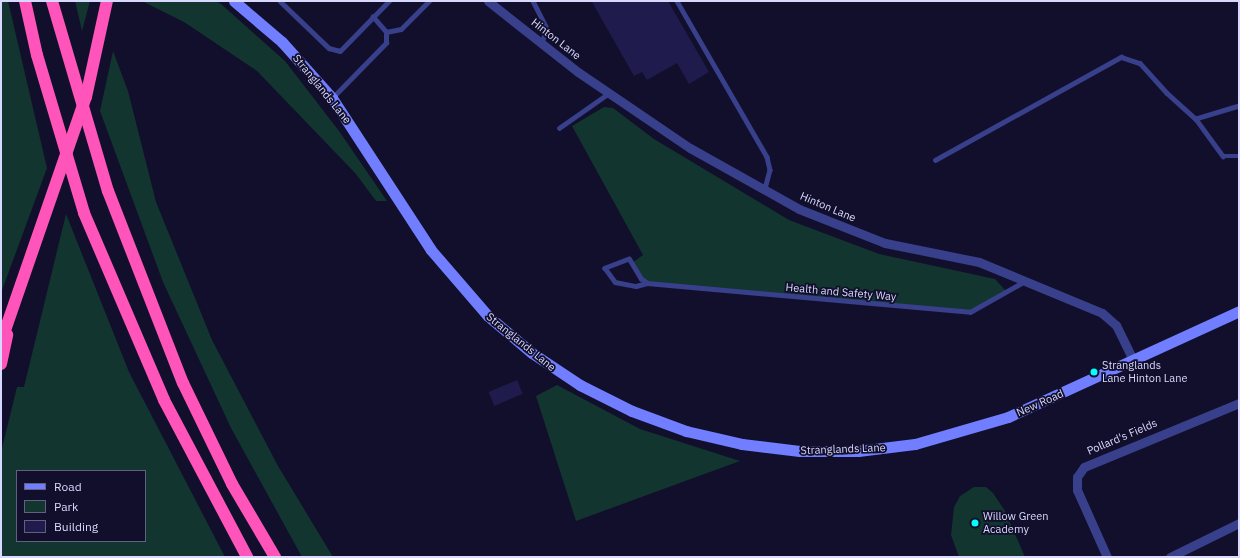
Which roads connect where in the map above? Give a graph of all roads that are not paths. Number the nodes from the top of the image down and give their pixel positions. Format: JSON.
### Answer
{"nodes":[{"id":1,"x":25,"y":1,"type":"edge"},
{"id":2,"x":52,"y":1,"type":"edge"},
{"id":3,"x":107,"y":1,"type":"edge"},
{"id":4,"x":234,"y":1,"type":"edge"},
{"id":5,"x":280,"y":1,"type":"edge"},
{"id":6,"x":389,"y":1,"type":"edge"},
{"id":7,"x":429,"y":1,"type":"edge"},
{"id":8,"x":488,"y":1,"type":"edge"},
{"id":9,"x":533,"y":1,"type":"edge"},
{"id":10,"x":677,"y":1,"type":"edge"},
{"id":11,"x":373,"y":18,"type":"junction"},
{"id":12,"x":386,"y":32,"type":"junction"},
{"id":13,"x":542,"y":43,"type":"junction"},
{"id":14,"x":609,"y":93,"type":"junction"},
{"id":15,"x":332,"y":98,"type":"junction"},
{"id":16,"x":1239,"y":106,"type":"edge"},
{"id":17,"x":1196,"y":119,"type":"junction"},
{"id":18,"x":559,"y":128,"type":"dead end"},
{"id":19,"x":1239,"y":156,"type":"edge"},
{"id":20,"x":935,"y":160,"type":"dead end"},
{"id":21,"x":765,"y":189,"type":"junction"},
{"id":22,"x":1026,"y":280,"type":"junction"},
{"id":23,"x":647,"y":283,"type":"junction"},
{"id":24,"x":1239,"y":311,"type":"edge"},
{"id":25,"x":11,"y":316,"type":"junction"},
{"id":26,"x":1,"y":342,"type":"edge"},
{"id":27,"x":1133,"y":360,"type":"junction"},
{"id":28,"x":1,"y":364,"type":"edge"},
{"id":29,"x":1239,"y":403,"type":"edge"},
{"id":30,"x":943,"y":437,"type":"joint"},
{"id":31,"x":1239,"y":523,"type":"edge"},
{"id":32,"x":247,"y":557,"type":"edge"},
{"id":33,"x":275,"y":557,"type":"edge"},
{"id":34,"x":1107,"y":557,"type":"edge"},
{"id":35,"x":1170,"y":557,"type":"edge"}],
"edges":[{"from":1,"to":32,"type":"highway"},
{"from":2,"to":33,"type":"highway"},
{"from":3,"to":25,"type":"highway"},
{"from":4,"to":15,"type":"main road","name":"Stranglands Lane"},
{"from":5,"to":11,"type":"lane"},
{"from":6,"to":11,"type":"lane"},
{"from":7,"to":12,"type":"lane"},
{"from":8,"to":13,"type":"street","name":"Hinton Lane"},
{"from":9,"to":13,"type":"lane"},
{"from":10,"to":21,"type":"lane"},
{"from":11,"to":12,"type":"lane"},
{"from":12,"to":15,"type":"lane"},
{"from":13,"to":14,"type":"street","name":"Hinton Lane"},
{"from":14,"to":18,"type":"lane"},
{"from":14,"to":21,"type":"street","name":"Hinton Lane"},
{"from":15,"to":30,"type":"main road","name":"Stranglands Lane"},
{"from":16,"to":17,"type":"lane"},
{"from":17,"to":19,"type":"lane"},
{"from":17,"to":20,"type":"lane"},
{"from":21,"to":22,"type":"street","name":"Hinton Lane"},
{"from":22,"to":23,"type":"lane","name":"Health and Safety Way"},
{"from":22,"to":27,"type":"street","name":"Hinton Lane"},
{"from":23,"to":23,"type":"lane","name":"Health and Safety Way"},
{"from":24,"to":27,"type":"main road"},
{"from":25,"to":26,"type":"highway"},
{"from":25,"to":28,"type":"highway"},
{"from":27,"to":30,"type":"main road","name":"New Road"},
{"from":29,"to":34,"type":"street","name":"Pollard's Fields"},
{"from":31,"to":35,"type":"street"}]}
